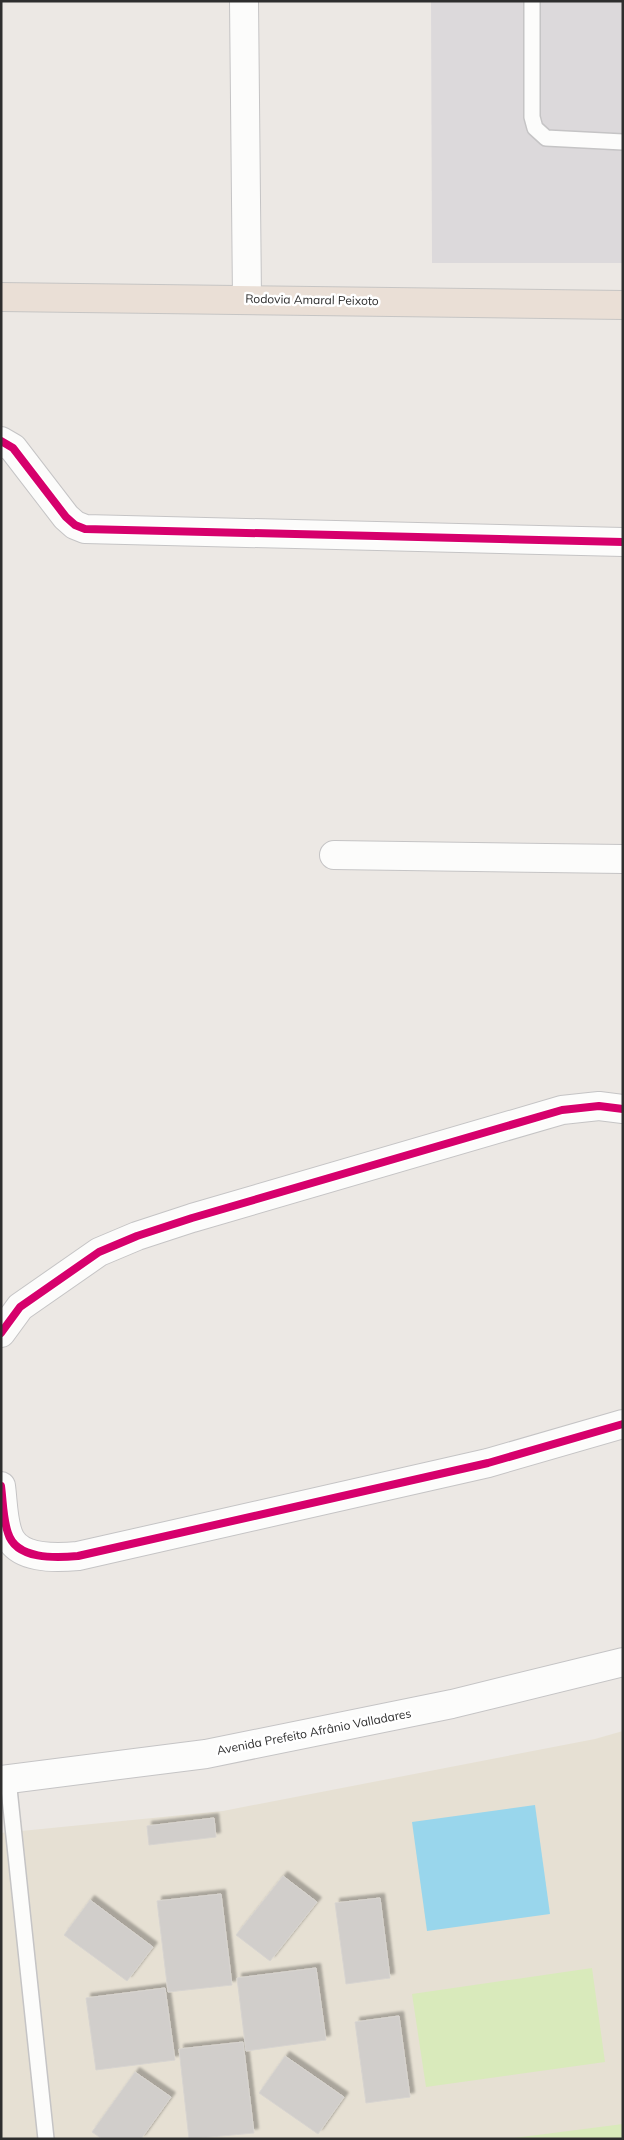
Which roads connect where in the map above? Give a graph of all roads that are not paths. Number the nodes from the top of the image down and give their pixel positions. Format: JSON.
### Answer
{"nodes":[{"id":1,"x":244,"y":1,"type":"edge"},
{"id":2,"x":532,"y":1,"type":"edge"},
{"id":3,"x":623,"y":142,"type":"edge"},
{"id":4,"x":1,"y":297,"type":"edge"},
{"id":5,"x":247,"y":299,"type":"junction"},
{"id":6,"x":623,"y":304,"type":"edge"},
{"id":7,"x":1,"y":441,"type":"edge"},
{"id":8,"x":623,"y":542,"type":"edge"},
{"id":9,"x":334,"y":855,"type":"dead end"},
{"id":10,"x":623,"y":859,"type":"edge"},
{"id":11,"x":623,"y":1109,"type":"edge"},
{"id":12,"x":1,"y":1333,"type":"edge"},
{"id":13,"x":623,"y":1424,"type":"edge"},
{"id":14,"x":1,"y":1486,"type":"edge"},
{"id":15,"x":623,"y":1662,"type":"edge"},
{"id":16,"x":5,"y":1780,"type":"edge"},
{"id":17,"x":46,"y":2139,"type":"edge"}],
"edges":[{"from":1,"to":5,"type":"street"},
{"from":2,"to":3,"type":"lane"},
{"from":4,"to":5,"type":"highway","name":"Rodovia Amaral Peixoto"},
{"from":5,"to":6,"type":"highway","name":"Rodovia Amaral Peixoto"},
{"from":7,"to":8,"type":"street"},
{"from":9,"to":10,"type":"street"},
{"from":11,"to":12,"type":"street"},
{"from":13,"to":14,"type":"street"},
{"from":15,"to":16,"type":"street","name":"Avenida Prefeito Afrânio Valladares"},
{"from":16,"to":17,"type":"lane"}]}
